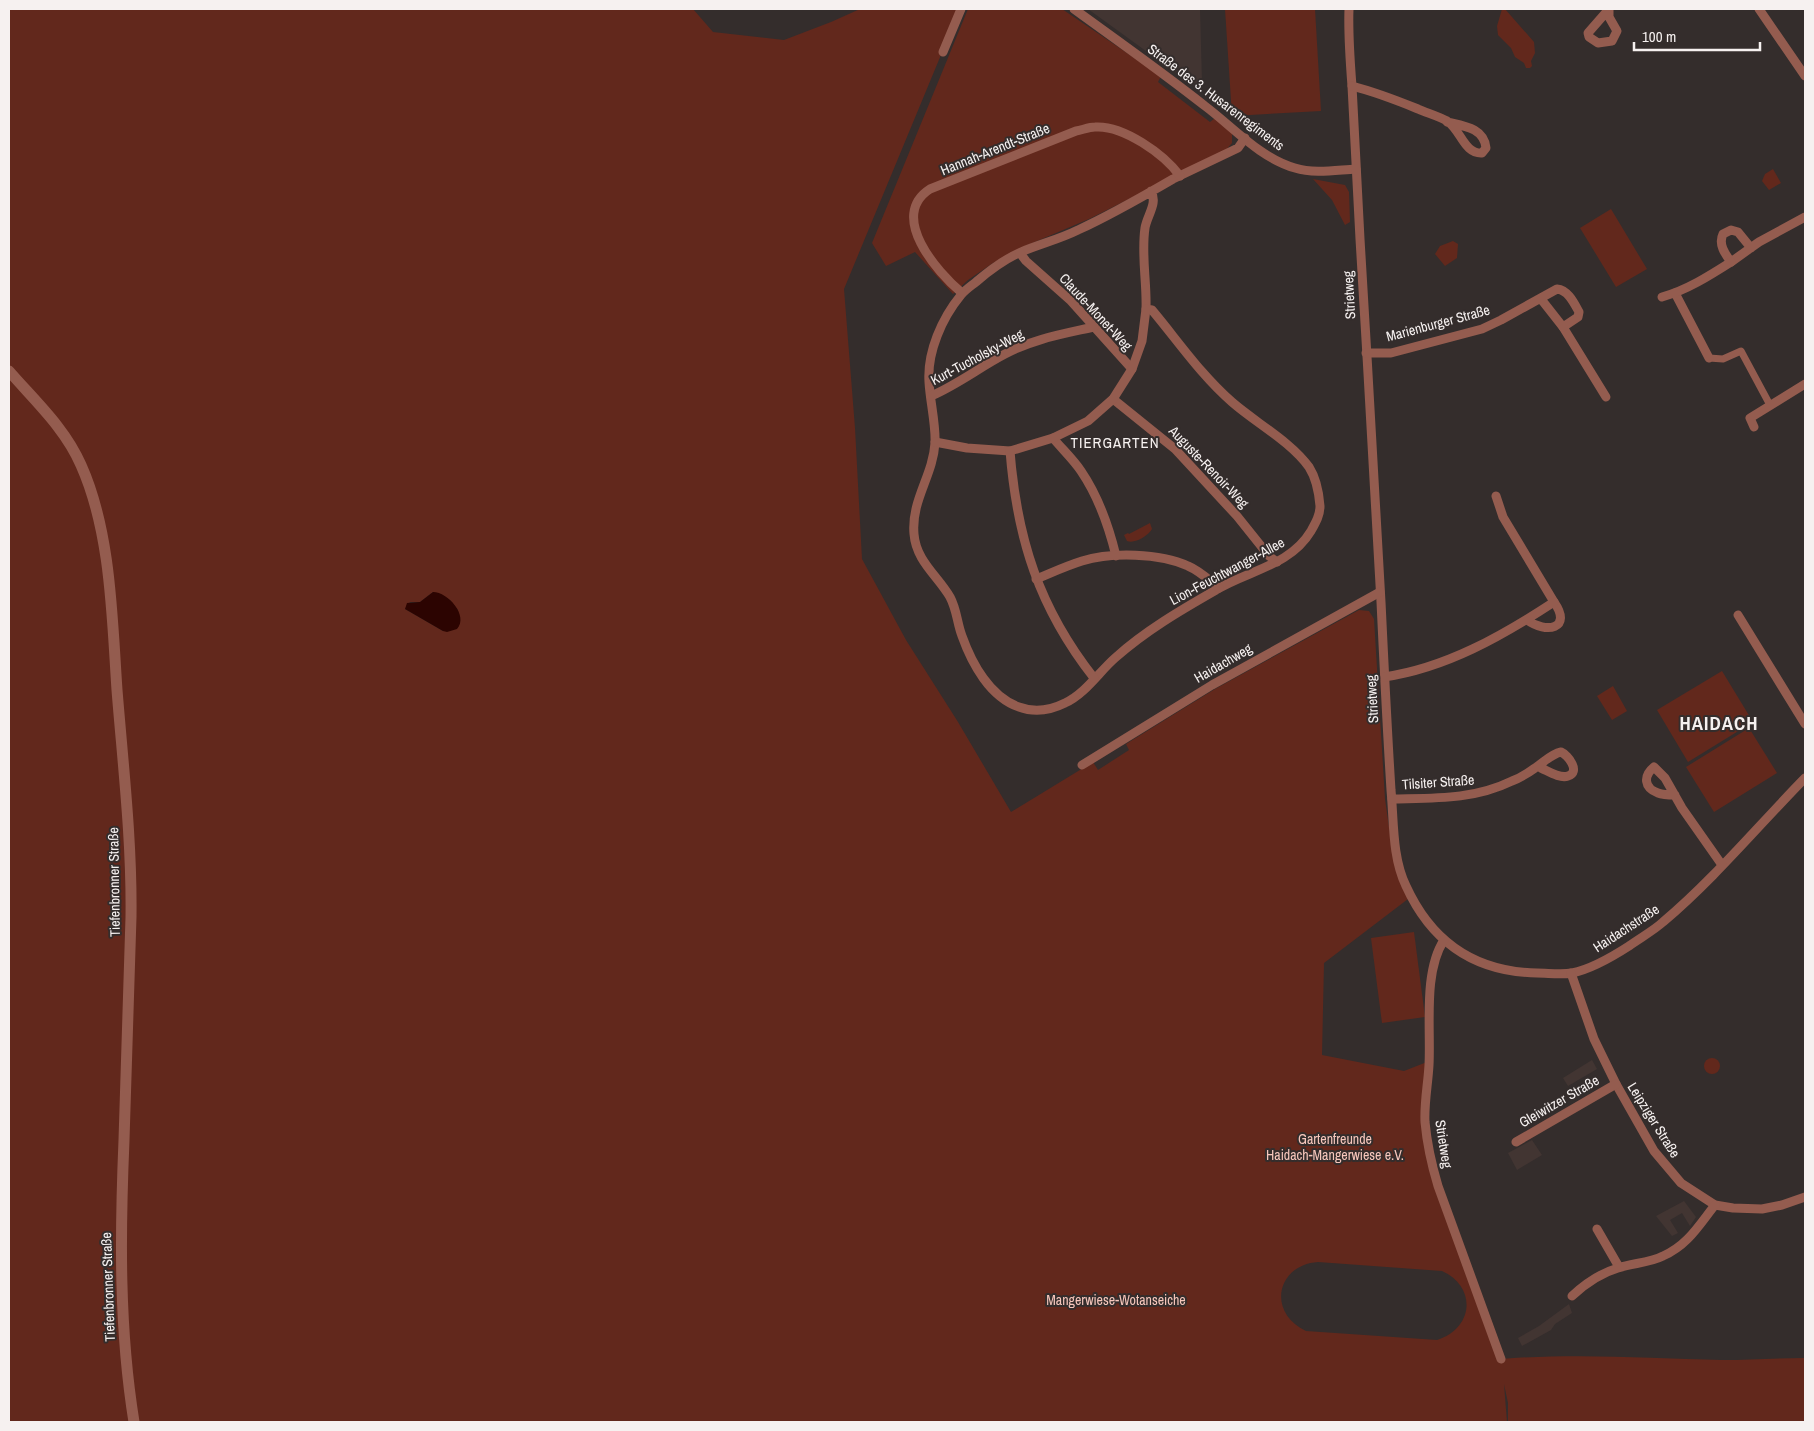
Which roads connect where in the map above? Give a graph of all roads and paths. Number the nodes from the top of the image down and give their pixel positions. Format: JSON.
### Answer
{"nodes":[{"id":1,"x":961,"y":9,"type":"edge"},
{"id":2,"x":1074,"y":9,"type":"edge"},
{"id":3,"x":1349,"y":9,"type":"edge"},
{"id":4,"x":1759,"y":9,"type":"edge"},
{"id":5,"x":943,"y":52,"type":"dead end"},
{"id":6,"x":1805,"y":76,"type":"edge"},
{"id":7,"x":1352,"y":86,"type":"junction"},
{"id":8,"x":1447,"y":122,"type":"dead end"},
{"id":9,"x":1245,"y":138,"type":"junction"},
{"id":10,"x":1356,"y":169,"type":"junction"},
{"id":11,"x":1180,"y":176,"type":"junction"},
{"id":12,"x":1151,"y":192,"type":"junction"},
{"id":13,"x":1805,"y":217,"type":"edge"},
{"id":14,"x":1751,"y":248,"type":"junction"},
{"id":15,"x":1020,"y":253,"type":"junction"},
{"id":16,"x":1731,"y":262,"type":"junction"},
{"id":17,"x":962,"y":293,"type":"junction"},
{"id":18,"x":1675,"y":293,"type":"junction"},
{"id":19,"x":1662,"y":297,"type":"dead end"},
{"id":20,"x":1541,"y":298,"type":"junction"},
{"id":21,"x":1146,"y":309,"type":"junction"},
{"id":22,"x":1094,"y":327,"type":"junction"},
{"id":23,"x":1563,"y":327,"type":"junction"},
{"id":24,"x":1366,"y":353,"type":"junction"},
{"id":25,"x":1709,"y":358,"type":"joint"},
{"id":26,"x":1132,"y":369,"type":"junction"},
{"id":27,"x":9,"y":371,"type":"edge"},
{"id":28,"x":1805,"y":384,"type":"edge"},
{"id":29,"x":931,"y":396,"type":"junction"},
{"id":30,"x":1606,"y":397,"type":"dead end"},
{"id":31,"x":1113,"y":399,"type":"junction"},
{"id":32,"x":1770,"y":405,"type":"junction"},
{"id":33,"x":1754,"y":427,"type":"dead end"},
{"id":34,"x":1053,"y":438,"type":"junction"},
{"id":35,"x":935,"y":442,"type":"junction"},
{"id":36,"x":1010,"y":451,"type":"junction"},
{"id":37,"x":1496,"y":496,"type":"dead end"},
{"id":38,"x":1116,"y":556,"type":"junction"},
{"id":39,"x":1276,"y":562,"type":"junction"},
{"id":40,"x":1036,"y":579,"type":"junction"},
{"id":41,"x":1219,"y":588,"type":"junction"},
{"id":42,"x":1380,"y":592,"type":"junction"},
{"id":43,"x":1554,"y":602,"type":"junction"},
{"id":44,"x":1738,"y":615,"type":"dead end"},
{"id":45,"x":1527,"y":620,"type":"junction"},
{"id":46,"x":1384,"y":677,"type":"junction"},
{"id":47,"x":1094,"y":678,"type":"junction"},
{"id":48,"x":1805,"y":724,"type":"edge"},
{"id":49,"x":1082,"y":765,"type":"dead end"},
{"id":50,"x":1539,"y":766,"type":"dead end"},
{"id":51,"x":1805,"y":778,"type":"edge"},
{"id":52,"x":1674,"y":795,"type":"dead end"},
{"id":53,"x":1392,"y":799,"type":"junction"},
{"id":54,"x":1722,"y":865,"type":"junction"},
{"id":55,"x":1444,"y":940,"type":"junction"},
{"id":56,"x":1571,"y":973,"type":"junction"},
{"id":57,"x":1616,"y":1084,"type":"junction"},
{"id":58,"x":1516,"y":1142,"type":"dead end"},
{"id":59,"x":1805,"y":1197,"type":"edge"},
{"id":60,"x":1715,"y":1205,"type":"junction"},
{"id":61,"x":1597,"y":1229,"type":"dead end"},
{"id":62,"x":1619,"y":1267,"type":"junction"},
{"id":63,"x":1572,"y":1296,"type":"dead end"},
{"id":64,"x":1501,"y":1360,"type":"dead end"},
{"id":65,"x":134,"y":1422,"type":"edge"}],
"edges":[{"from":1,"to":5,"type":"street"},
{"from":2,"to":9,"type":"street","name":"Straße des 3. Husarenregiments"},
{"from":3,"to":7,"type":"street","name":"Strietweg"},
{"from":4,"to":6,"type":"street"},
{"from":7,"to":8,"type":"street"},
{"from":7,"to":10,"type":"street","name":"Strietweg"},
{"from":9,"to":10,"type":"street","name":"Straße des 3. Husarenregiments"},
{"from":9,"to":11,"type":"street","name":"Lion-Feuchtwanger-Allee"},
{"from":10,"to":24,"type":"street","name":"Strietweg"},
{"from":11,"to":12,"type":"street","name":"Lion-Feuchtwanger-Allee"},
{"from":11,"to":17,"type":"street","name":"Hannah-Arendt-Straße"},
{"from":12,"to":15,"type":"street","name":"Lion-Feuchtwanger-Allee"},
{"from":12,"to":21,"type":"street"},
{"from":13,"to":14,"type":"street"},
{"from":14,"to":16,"type":"street"},
{"from":14,"to":16,"type":"street"},
{"from":15,"to":17,"type":"street","name":"Lion-Feuchtwanger-Allee"},
{"from":15,"to":22,"type":"street","name":"Claude-Monet-Weg"},
{"from":16,"to":18,"type":"street"},
{"from":17,"to":29,"type":"street","name":"Lion-Feuchtwanger-Allee"},
{"from":18,"to":19,"type":"street"},
{"from":18,"to":25,"type":"street"},
{"from":20,"to":23,"type":"street"},
{"from":20,"to":23,"type":"street","name":"Marienburger Straße"},
{"from":20,"to":24,"type":"street","name":"Marienburger Straße"},
{"from":21,"to":26,"type":"street"},
{"from":21,"to":39,"type":"street","name":"Lion-Feuchtwanger-Allee"},
{"from":22,"to":26,"type":"street","name":"Claude-Monet-Weg"},
{"from":22,"to":29,"type":"street","name":"Kurt-Tucholsky-Weg"},
{"from":23,"to":30,"type":"street"},
{"from":24,"to":42,"type":"street","name":"Strietweg"},
{"from":25,"to":32,"type":"street"},
{"from":26,"to":31,"type":"street"},
{"from":27,"to":65,"type":"street","name":"Tiefenbronner Straße"},
{"from":28,"to":32,"type":"street"},
{"from":29,"to":35,"type":"street","name":"Lion-Feuchtwanger-Allee"},
{"from":31,"to":34,"type":"street"},
{"from":31,"to":39,"type":"street","name":"Auguste-Renoir-Weg"},
{"from":32,"to":33,"type":"street"},
{"from":34,"to":36,"type":"street"},
{"from":34,"to":38,"type":"street"},
{"from":35,"to":36,"type":"street"},
{"from":35,"to":47,"type":"street","name":"Lion-Feuchtwanger-Allee"},
{"from":36,"to":40,"type":"street"},
{"from":37,"to":43,"type":"street"},
{"from":38,"to":40,"type":"street"},
{"from":38,"to":41,"type":"street"},
{"from":39,"to":41,"type":"street","name":"Lion-Feuchtwanger-Allee"},
{"from":40,"to":47,"type":"street"},
{"from":41,"to":47,"type":"street","name":"Lion-Feuchtwanger-Allee"},
{"from":42,"to":46,"type":"street","name":"Strietweg"},
{"from":42,"to":49,"type":"street","name":"Haidachweg"},
{"from":43,"to":45,"type":"street"},
{"from":43,"to":45,"type":"street"},
{"from":44,"to":48,"type":"street"},
{"from":45,"to":46,"type":"street"},
{"from":46,"to":53,"type":"street","name":"Strietweg"},
{"from":50,"to":53,"type":"street","name":"Tilsiter Straße"},
{"from":51,"to":54,"type":"street","name":"Haidachstraße"},
{"from":52,"to":54,"type":"street"},
{"from":53,"to":55,"type":"street","name":"Strietweg"},
{"from":54,"to":56,"type":"street","name":"Haidachstraße"},
{"from":55,"to":56,"type":"street","name":"Haidachstraße"},
{"from":55,"to":64,"type":"street","name":"Strietweg"},
{"from":56,"to":57,"type":"street","name":"Leipziger Straße"},
{"from":57,"to":58,"type":"street","name":"Gleiwitzer Straße"},
{"from":57,"to":60,"type":"street","name":"Leipziger Straße"},
{"from":59,"to":60,"type":"street","name":"Leipziger Straße"},
{"from":60,"to":62,"type":"street"},
{"from":61,"to":62,"type":"street"},
{"from":62,"to":63,"type":"street"}]}
